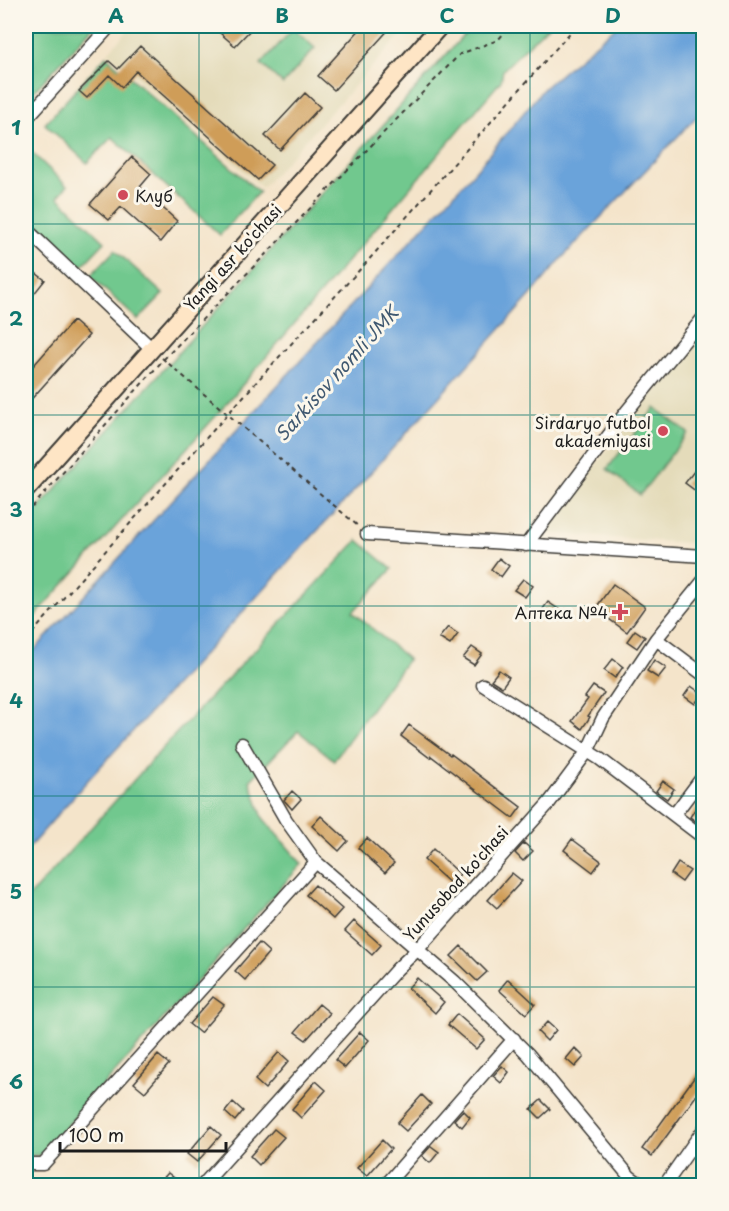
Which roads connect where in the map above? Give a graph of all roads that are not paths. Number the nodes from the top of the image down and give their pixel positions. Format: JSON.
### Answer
{"nodes":[{"id":1,"x":111,"y":26,"type":"edge"},
{"id":2,"x":440,"y":26,"type":"edge"},
{"id":3,"x":26,"y":119,"type":"edge"},
{"id":4,"x":26,"y":229,"type":"edge"},
{"id":5,"x":704,"y":316,"type":"edge"},
{"id":6,"x":157,"y":353,"type":"junction"},
{"id":7,"x":26,"y":490,"type":"edge"},
{"id":8,"x":367,"y":534,"type":"road end"},
{"id":9,"x":526,"y":545,"type":"junction"},
{"id":10,"x":704,"y":556,"type":"edge"},
{"id":11,"x":704,"y":580,"type":"edge"},
{"id":12,"x":656,"y":639,"type":"junction"},
{"id":13,"x":704,"y":675,"type":"edge"},
{"id":14,"x":483,"y":685,"type":"dead end"},
{"id":15,"x":242,"y":744,"type":"dead end"},
{"id":16,"x":587,"y":752,"type":"junction"},
{"id":17,"x":704,"y":775,"type":"edge"},
{"id":18,"x":674,"y":815,"type":"junction"},
{"id":19,"x":704,"y":838,"type":"edge"},
{"id":20,"x":316,"y":862,"type":"junction"},
{"id":21,"x":418,"y":949,"type":"junction"},
{"id":22,"x":514,"y":1039,"type":"junction"},
{"id":23,"x":701,"y":1137,"type":"edge"},
{"id":24,"x":26,"y":1164,"type":"edge"},
{"id":25,"x":202,"y":1185,"type":"edge"},
{"id":26,"x":385,"y":1185,"type":"edge"},
{"id":27,"x":643,"y":1185,"type":"edge"},
{"id":28,"x":664,"y":1185,"type":"edge"}],
"edges":[{"from":1,"to":3,"type":"street"},
{"from":2,"to":6,"type":"street","name":"Yangi asr ko'chasi"},
{"from":4,"to":6,"type":"street"},
{"from":5,"to":9,"type":"street"},
{"from":6,"to":7,"type":"street","name":"Yangi asr ko'chasi"},
{"from":8,"to":9,"type":"street"},
{"from":9,"to":10,"type":"street"},
{"from":11,"to":12,"type":"street","name":"Yunusobod ko'chasi"},
{"from":12,"to":13,"type":"street"},
{"from":12,"to":16,"type":"street","name":"Yunusobod ko'chasi"},
{"from":14,"to":16,"type":"street"},
{"from":15,"to":20,"type":"street"},
{"from":16,"to":18,"type":"street"},
{"from":16,"to":21,"type":"street","name":"Yunusobod ko'chasi"},
{"from":17,"to":18,"type":"street"},
{"from":18,"to":19,"type":"street"},
{"from":20,"to":21,"type":"street"},
{"from":20,"to":24,"type":"street"},
{"from":21,"to":22,"type":"street"},
{"from":21,"to":25,"type":"street","name":"Yunusobod ko'chasi"},
{"from":22,"to":26,"type":"street"},
{"from":22,"to":27,"type":"street"},
{"from":23,"to":28,"type":"street"}]}
